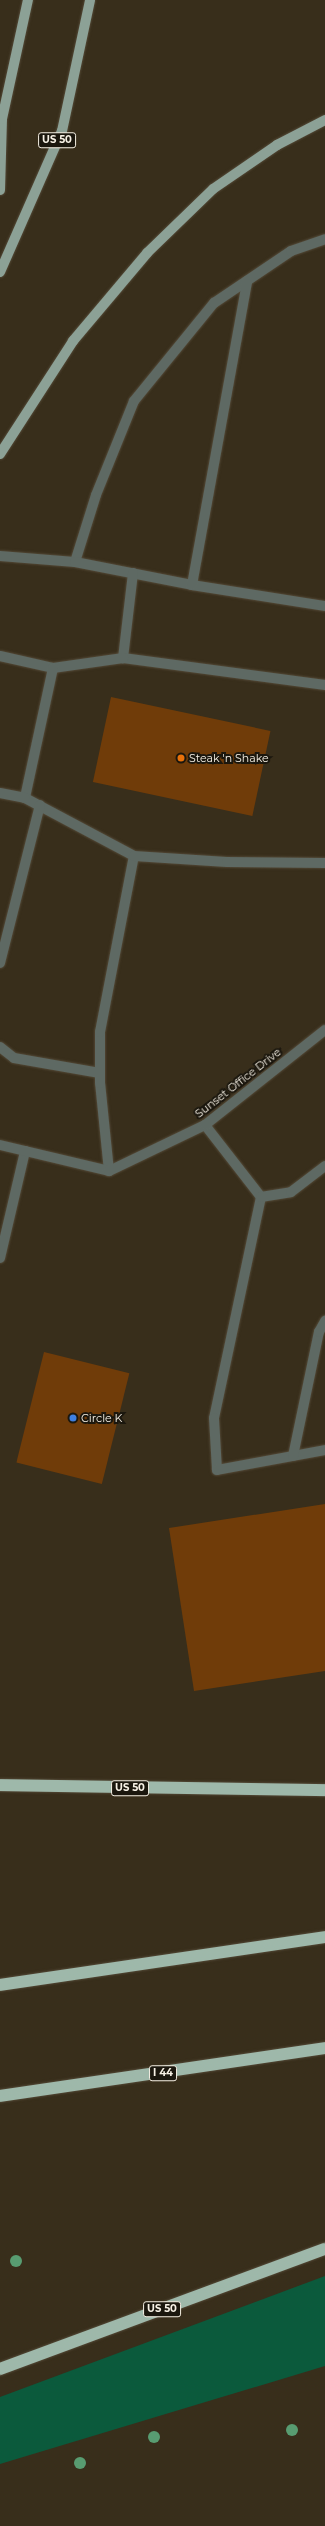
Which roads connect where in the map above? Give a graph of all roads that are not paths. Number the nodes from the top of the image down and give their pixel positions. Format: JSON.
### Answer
{"nodes":[{"id":1,"x":28,"y":0,"type":"edge"},
{"id":2,"x":90,"y":0,"type":"edge"},
{"id":3,"x":325,"y":120,"type":"edge"},
{"id":4,"x":0,"y":190,"type":"edge"},
{"id":5,"x":325,"y":239,"type":"edge"},
{"id":6,"x":0,"y":272,"type":"edge"},
{"id":7,"x":247,"y":281,"type":"junction"},
{"id":8,"x":0,"y":454,"type":"edge"},
{"id":9,"x":0,"y":556,"type":"edge"},
{"id":10,"x":75,"y":562,"type":"junction"},
{"id":11,"x":133,"y":573,"type":"junction"},
{"id":12,"x":192,"y":585,"type":"junction"},
{"id":13,"x":325,"y":606,"type":"edge"},
{"id":14,"x":0,"y":656,"type":"edge"},
{"id":15,"x":123,"y":658,"type":"junction"},
{"id":16,"x":53,"y":668,"type":"junction"},
{"id":17,"x":325,"y":685,"type":"edge"},
{"id":18,"x":0,"y":792,"type":"edge"},
{"id":19,"x":26,"y":798,"type":"junction"},
{"id":20,"x":40,"y":805,"type":"junction"},
{"id":21,"x":134,"y":856,"type":"junction"},
{"id":22,"x":325,"y":863,"type":"edge"},
{"id":23,"x":0,"y":963,"type":"edge"},
{"id":24,"x":325,"y":1030,"type":"edge"},
{"id":25,"x":0,"y":1047,"type":"edge"},
{"id":26,"x":100,"y":1072,"type":"junction"},
{"id":27,"x":204,"y":1125,"type":"junction"},
{"id":28,"x":0,"y":1145,"type":"edge"},
{"id":29,"x":25,"y":1151,"type":"junction"},
{"id":30,"x":325,"y":1166,"type":"edge"},
{"id":31,"x":109,"y":1170,"type":"junction"},
{"id":32,"x":261,"y":1197,"type":"junction"},
{"id":33,"x":0,"y":1258,"type":"edge"},
{"id":34,"x":325,"y":1321,"type":"edge"},
{"id":35,"x":325,"y":1450,"type":"edge"},
{"id":36,"x":293,"y":1456,"type":"junction"},
{"id":37,"x":0,"y":1785,"type":"edge"},
{"id":38,"x":325,"y":1790,"type":"edge"},
{"id":39,"x":325,"y":1937,"type":"edge"},
{"id":40,"x":0,"y":1986,"type":"edge"},
{"id":41,"x":325,"y":2048,"type":"edge"},
{"id":42,"x":0,"y":2096,"type":"edge"},
{"id":43,"x":325,"y":2249,"type":"edge"},
{"id":44,"x":0,"y":2369,"type":"edge"}],
"edges":[{"from":1,"to":4,"type":"main road"},
{"from":2,"to":6,"type":"main road","number":"US 50"},
{"from":3,"to":8,"type":"main road"},
{"from":5,"to":7,"type":"street"},
{"from":7,"to":10,"type":"street"},
{"from":7,"to":12,"type":"street"},
{"from":9,"to":10,"type":"street"},
{"from":10,"to":11,"type":"street"},
{"from":11,"to":12,"type":"street"},
{"from":11,"to":15,"type":"street"},
{"from":12,"to":13,"type":"street"},
{"from":14,"to":16,"type":"street"},
{"from":15,"to":16,"type":"street"},
{"from":15,"to":17,"type":"street"},
{"from":16,"to":19,"type":"street"},
{"from":18,"to":19,"type":"street"},
{"from":19,"to":20,"type":"street"},
{"from":20,"to":21,"type":"street"},
{"from":20,"to":23,"type":"street"},
{"from":21,"to":22,"type":"street"},
{"from":21,"to":26,"type":"street"},
{"from":24,"to":27,"type":"street","name":"Sunset Office Drive"},
{"from":25,"to":26,"type":"street"},
{"from":26,"to":31,"type":"street"},
{"from":27,"to":31,"type":"street","name":"Sunset Office Drive"},
{"from":27,"to":32,"type":"street"},
{"from":28,"to":29,"type":"street"},
{"from":29,"to":31,"type":"street"},
{"from":29,"to":33,"type":"street"},
{"from":30,"to":32,"type":"street"},
{"from":32,"to":36,"type":"street"},
{"from":34,"to":36,"type":"street"},
{"from":35,"to":36,"type":"street"},
{"from":37,"to":38,"type":"highway","number":"US 50"},
{"from":39,"to":40,"type":"highway"},
{"from":41,"to":42,"type":"highway","number":"I 44"},
{"from":43,"to":44,"type":"highway","number":"US 50"}]}
